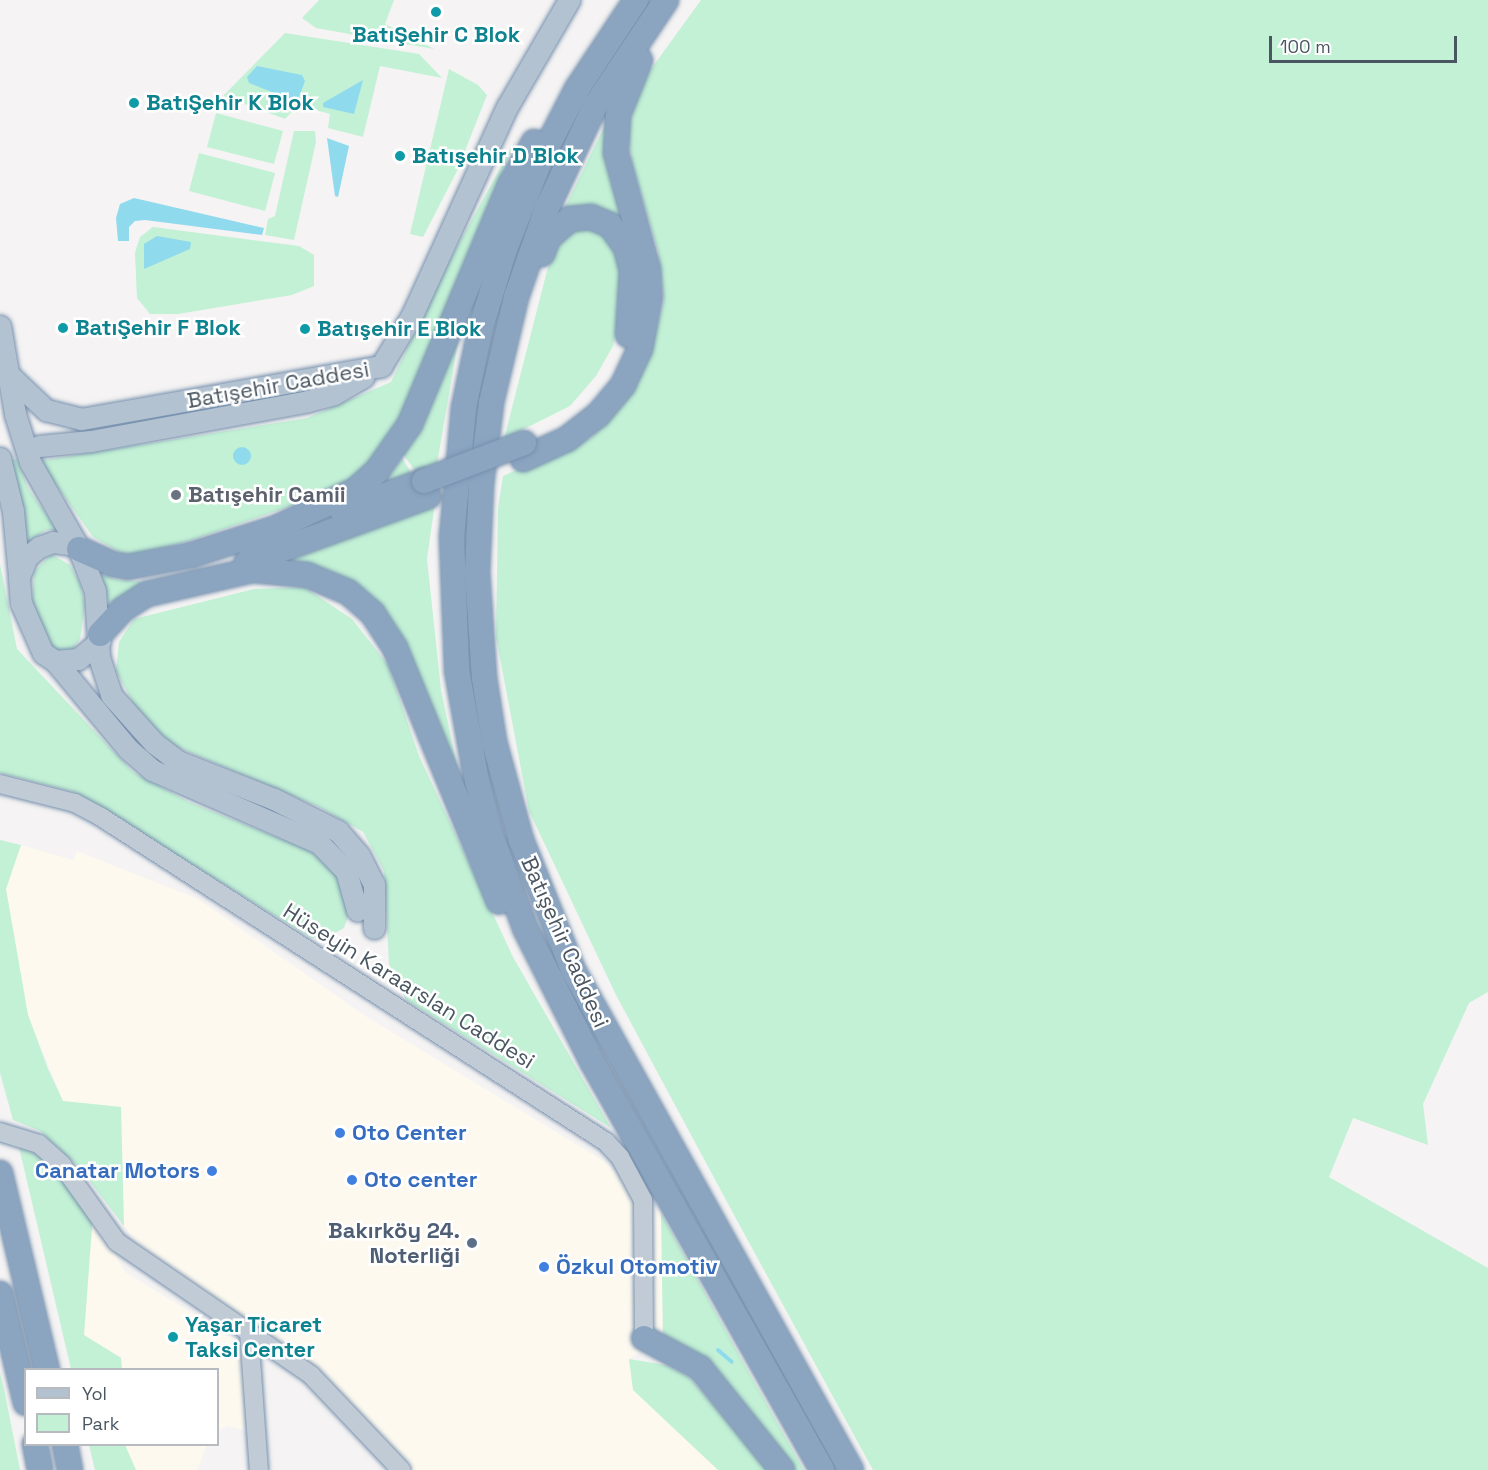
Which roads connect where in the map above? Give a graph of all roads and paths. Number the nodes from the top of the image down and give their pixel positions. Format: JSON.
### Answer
{"nodes":[{"id":1,"x":569,"y":0,"type":"edge"},
{"id":2,"x":636,"y":0,"type":"edge"},
{"id":3,"x":666,"y":0,"type":"edge"},
{"id":4,"x":676,"y":0,"type":"edge"},
{"id":5,"x":577,"y":89,"type":"junction"},
{"id":6,"x":0,"y":326,"type":"edge"},
{"id":7,"x":502,"y":350,"type":"junction"},
{"id":8,"x":381,"y":366,"type":"junction"},
{"id":9,"x":10,"y":376,"type":"junction"},
{"id":10,"x":39,"y":446,"type":"dead end"},
{"id":11,"x":524,"y":451,"type":"junction"},
{"id":12,"x":0,"y":458,"type":"edge"},
{"id":13,"x":426,"y":488,"type":"junction"},
{"id":14,"x":276,"y":528,"type":"junction"},
{"id":15,"x":78,"y":547,"type":"junction"},
{"id":16,"x":19,"y":577,"type":"junction"},
{"id":17,"x":196,"y":581,"type":"junction"},
{"id":18,"x":100,"y":638,"type":"junction"},
{"id":19,"x":55,"y":661,"type":"junction"},
{"id":20,"x":0,"y":784,"type":"edge"},
{"id":21,"x":357,"y":910,"type":"dead end"},
{"id":22,"x":374,"y":928,"type":"dead end"},
{"id":23,"x":535,"y":949,"type":"junction"},
{"id":24,"x":0,"y":1132,"type":"edge"},
{"id":25,"x":1,"y":1177,"type":"edge"},
{"id":26,"x":0,"y":1294,"type":"edge"},
{"id":27,"x":249,"y":1332,"type":"junction"},
{"id":28,"x":644,"y":1338,"type":"joint"},
{"id":29,"x":47,"y":1368,"type":"edge"},
{"id":30,"x":24,"y":1395,"type":"edge"},
{"id":31,"x":35,"y":1446,"type":"edge"},
{"id":32,"x":65,"y":1446,"type":"edge"},
{"id":33,"x":40,"y":1470,"type":"edge"},
{"id":34,"x":70,"y":1470,"type":"edge"},
{"id":35,"x":259,"y":1470,"type":"edge"},
{"id":36,"x":401,"y":1470,"type":"edge"},
{"id":37,"x":782,"y":1470,"type":"edge"},
{"id":38,"x":822,"y":1470,"type":"edge"},
{"id":39,"x":851,"y":1470,"type":"edge"}],
"edges":[{"from":1,"to":8,"type":"main road","name":"Batışehir Caddesi"},
{"from":2,"to":5,"type":"highway","name":"Batışehir Caddesi"},
{"from":3,"to":7,"type":"highway","name":"Batışehir Caddesi"},
{"from":4,"to":11,"type":"highway"},
{"from":5,"to":14,"type":"highway"},
{"from":5,"to":23,"type":"highway","name":"Batışehir Caddesi"},
{"from":6,"to":9,"type":"main road"},
{"from":7,"to":11,"type":"highway"},
{"from":7,"to":39,"type":"highway","name":"Batışehir Caddesi"},
{"from":8,"to":9,"type":"main road","name":"Batışehir Caddesi"},
{"from":8,"to":10,"type":"main road"},
{"from":9,"to":15,"type":"main road"},
{"from":11,"to":13,"type":"highway","bridge":true},
{"from":12,"to":16,"type":"main road"},
{"from":13,"to":14,"type":"highway"},
{"from":13,"to":17,"type":"highway"},
{"from":14,"to":15,"type":"highway"},
{"from":15,"to":16,"type":"main road"},
{"from":15,"to":18,"type":"main road"},
{"from":16,"to":19,"type":"main road"},
{"from":17,"to":18,"type":"highway"},
{"from":17,"to":23,"type":"highway"},
{"from":18,"to":19,"type":"main road"},
{"from":18,"to":22,"type":"main road"},
{"from":19,"to":21,"type":"main road"},
{"from":20,"to":28,"type":"main road","name":"Hüseyin Karaarslan Caddesi"},
{"from":23,"to":38,"type":"highway","name":"Batışehir Caddesi"},
{"from":24,"to":27,"type":"main road"},
{"from":25,"to":29,"type":"highway"},
{"from":26,"to":30,"type":"highway"},
{"from":27,"to":35,"type":"main road"},
{"from":27,"to":36,"type":"main road"},
{"from":28,"to":37,"type":"highway"},
{"from":31,"to":33,"type":"highway"},
{"from":32,"to":34,"type":"highway"}]}
